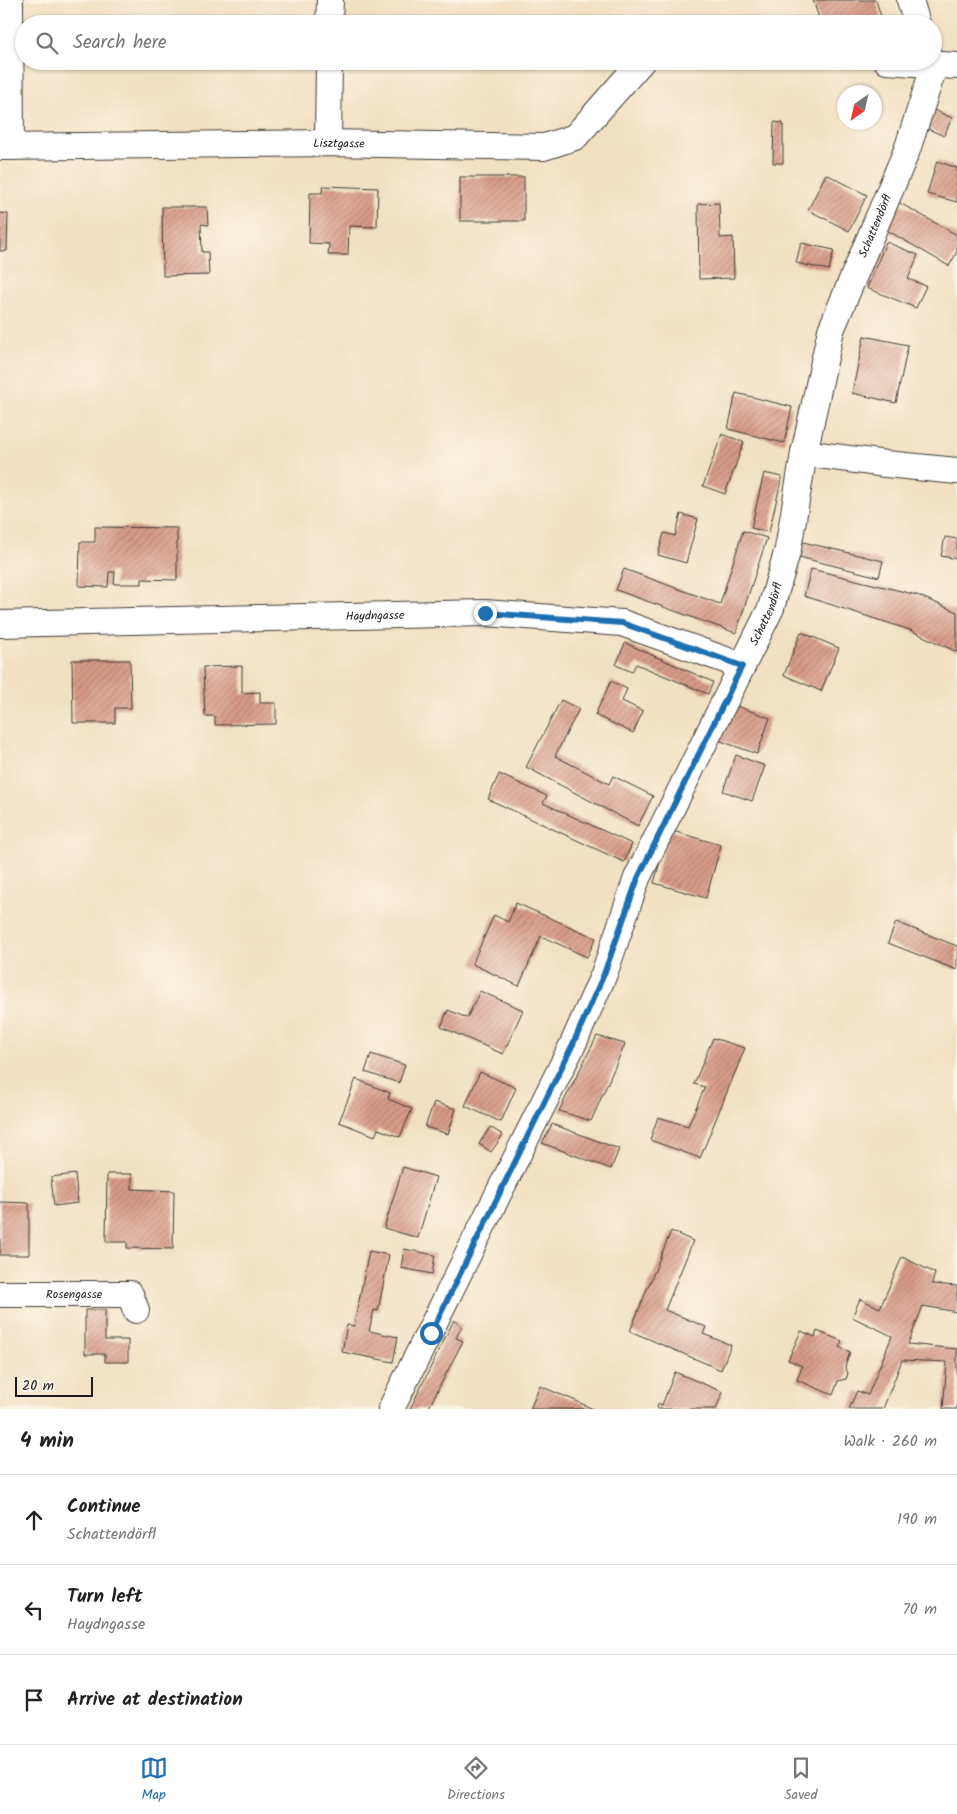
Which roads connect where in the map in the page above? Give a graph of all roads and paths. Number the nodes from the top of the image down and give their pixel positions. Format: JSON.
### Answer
{"nodes":[{"id":1,"x":10,"y":0,"type":"edge"},
{"id":2,"x":330,"y":0,"type":"edge"},
{"id":3,"x":910,"y":0,"type":"edge"},
{"id":4,"x":329,"y":15,"type":"edge"},
{"id":5,"x":914,"y":15,"type":"edge"},
{"id":6,"x":329,"y":70,"type":"edge"},
{"id":7,"x":634,"y":70,"type":"edge"},
{"id":8,"x":939,"y":70,"type":"edge"},
{"id":9,"x":328,"y":143,"type":"junction"},
{"id":10,"x":6,"y":147,"type":"edge"},
{"id":11,"x":804,"y":453,"type":"junction"},
{"id":12,"x":957,"y":471,"type":"edge"},
{"id":13,"x":0,"y":624,"type":"edge"},
{"id":14,"x":742,"y":666,"type":"junction"},
{"id":15,"x":0,"y":1294,"type":"edge"},
{"id":16,"x":136,"y":1310,"type":"dead end"},
{"id":17,"x":391,"y":1409,"type":"edge"}],
"edges":[{"from":1,"to":10,"type":"street"},
{"from":2,"to":4,"type":"street"},
{"from":3,"to":5,"type":"street"},
{"from":6,"to":9,"type":"street"},
{"from":7,"to":9,"type":"street","name":"Lisztgasse"},
{"from":8,"to":11,"type":"street","name":"Schattendörfl"},
{"from":9,"to":10,"type":"street","name":"Lisztgasse"},
{"from":11,"to":12,"type":"street"},
{"from":11,"to":14,"type":"street","name":"Schattendörfl"},
{"from":13,"to":14,"type":"street","name":"Haydngasse"},
{"from":14,"to":17,"type":"street","name":"Schattendörfl"},
{"from":15,"to":16,"type":"street","name":"Rosengasse"}]}
